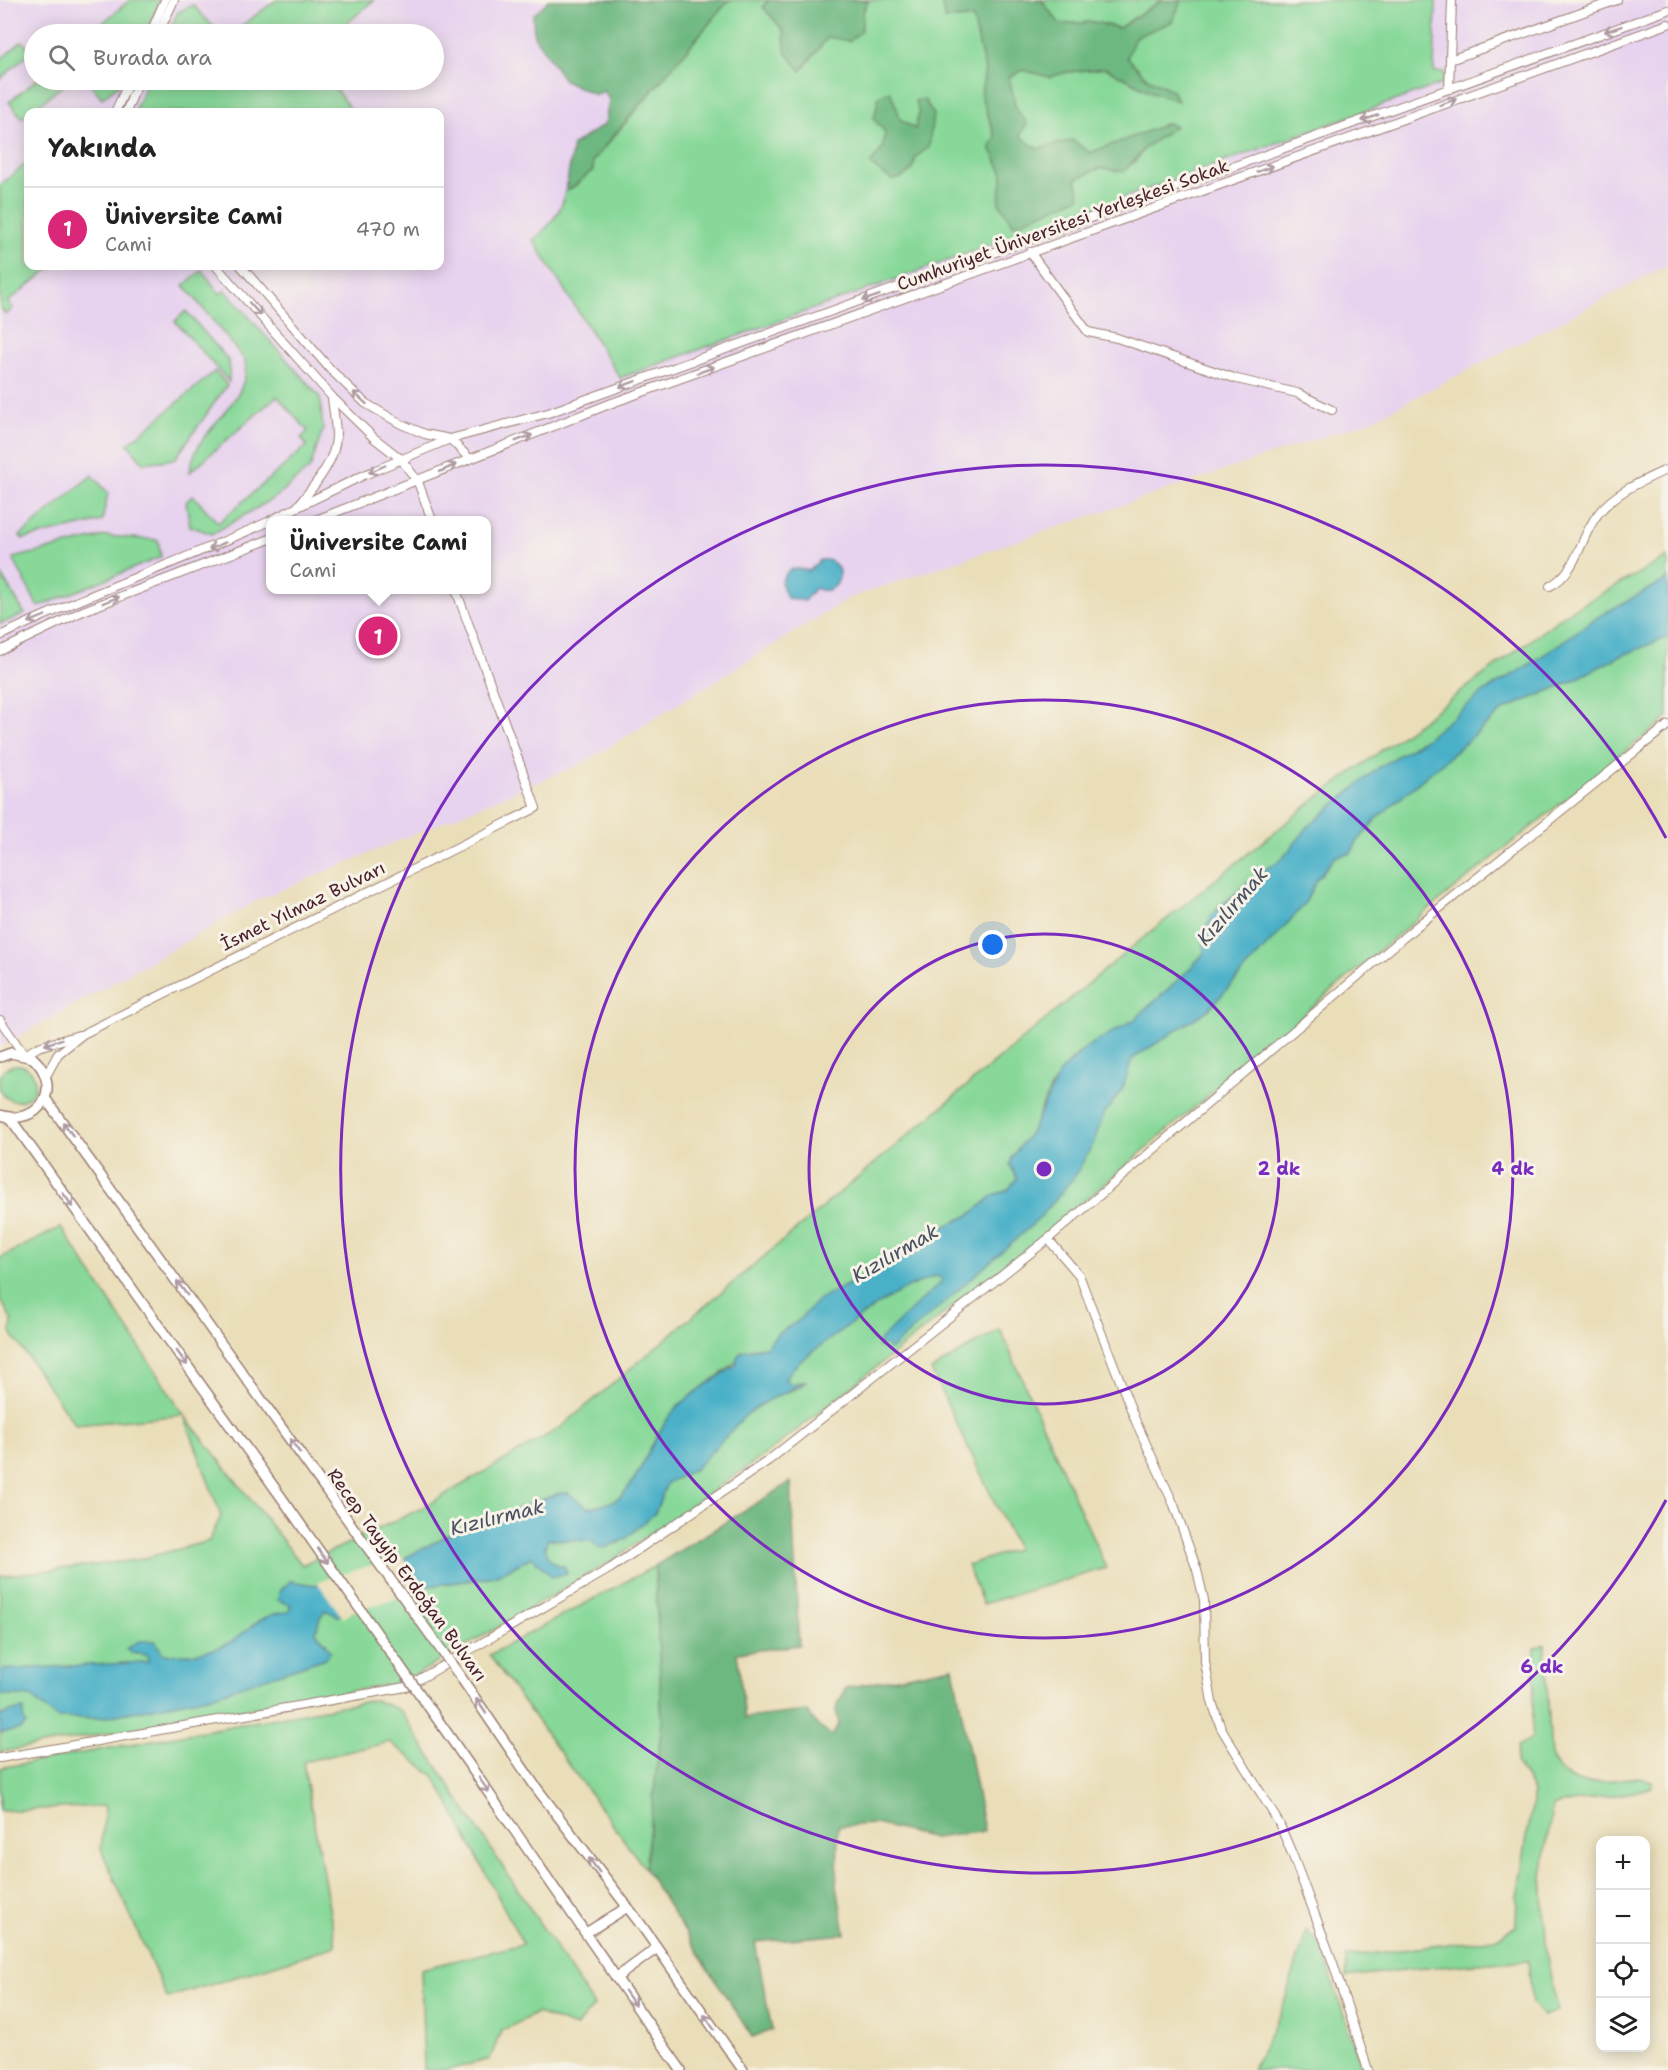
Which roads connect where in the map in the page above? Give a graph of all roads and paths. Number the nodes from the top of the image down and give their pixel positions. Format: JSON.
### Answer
{"nodes":[{"id":1,"x":165,"y":0,"type":"edge"},
{"id":2,"x":174,"y":0,"type":"edge"},
{"id":3,"x":1452,"y":0,"type":"edge"},
{"id":4,"x":1617,"y":0,"type":"edge"},
{"id":5,"x":1668,"y":10,"type":"edge"},
{"id":6,"x":154,"y":24,"type":"edge"},
{"id":7,"x":163,"y":24,"type":"edge"},
{"id":8,"x":1668,"y":24,"type":"edge"},
{"id":9,"x":1450,"y":60,"type":"junction"},
{"id":10,"x":1449,"y":89,"type":"junction"},
{"id":11,"x":125,"y":90,"type":"edge"},
{"id":12,"x":136,"y":90,"type":"edge"},
{"id":13,"x":117,"y":108,"type":"edge"},
{"id":14,"x":128,"y":108,"type":"edge"},
{"id":15,"x":1030,"y":252,"type":"junction"},
{"id":16,"x":220,"y":270,"type":"edge"},
{"id":17,"x":245,"y":270,"type":"edge"},
{"id":18,"x":332,"y":397,"type":"junction"},
{"id":19,"x":1332,"y":410,"type":"dead end"},
{"id":20,"x":450,"y":439,"type":"junction"},
{"id":21,"x":469,"y":458,"type":"junction"},
{"id":22,"x":401,"y":459,"type":"junction"},
{"id":23,"x":1668,"y":469,"type":"edge"},
{"id":24,"x":418,"y":482,"type":"junction"},
{"id":25,"x":295,"y":509,"type":"junction"},
{"id":26,"x":280,"y":516,"type":"edge"},
{"id":27,"x":327,"y":516,"type":"edge"},
{"id":28,"x":431,"y":516,"type":"edge"},
{"id":29,"x":266,"y":523,"type":"edge"},
{"id":30,"x":266,"y":541,"type":"edge"},
{"id":31,"x":1550,"y":586,"type":"dead end"},
{"id":32,"x":457,"y":594,"type":"edge"},
{"id":33,"x":0,"y":636,"type":"edge"},
{"id":34,"x":0,"y":651,"type":"edge"},
{"id":35,"x":1668,"y":725,"type":"edge"},
{"id":36,"x":0,"y":1020,"type":"edge"},
{"id":37,"x":83,"y":1034,"type":"junction"},
{"id":38,"x":25,"y":1055,"type":"junction"},
{"id":39,"x":0,"y":1057,"type":"edge"},
{"id":40,"x":46,"y":1076,"type":"junction"},
{"id":41,"x":45,"y":1098,"type":"junction"},
{"id":42,"x":5,"y":1116,"type":"edge"},
{"id":43,"x":1048,"y":1239,"type":"junction"},
{"id":44,"x":0,"y":1758,"type":"edge"},
{"id":45,"x":626,"y":1908,"type":"junction"},
{"id":46,"x":586,"y":1933,"type":"junction"},
{"id":47,"x":657,"y":1948,"type":"junction"},
{"id":48,"x":615,"y":1978,"type":"junction"},
{"id":49,"x":681,"y":2070,"type":"edge"},
{"id":50,"x":743,"y":2070,"type":"edge"},
{"id":51,"x":1368,"y":2070,"type":"edge"}],
"edges":[{"from":1,"to":6,"type":"street"},
{"from":2,"to":7,"type":"street"},
{"from":3,"to":9,"type":"street"},
{"from":4,"to":9,"type":"street"},
{"from":5,"to":10,"type":"street","name":"Cumhuriyet Üniversitesi Yerleşkesi Sokak","one_way":true},
{"from":15,"to":8,"type":"street","name":"Cumhuriyet Üniversitesi Yerleşkesi Sokak","one_way":true},
{"from":9,"to":10,"type":"street"},
{"from":10,"to":20,"type":"street","name":"Cumhuriyet Üniversitesi Yerleşkesi Sokak","one_way":true},
{"from":11,"to":13,"type":"street"},
{"from":12,"to":14,"type":"street"},
{"from":15,"to":19,"type":"street"},
{"from":21,"to":15,"type":"street","name":"Cumhuriyet Üniversitesi Yerleşkesi Sokak","one_way":true},
{"from":16,"to":18,"type":"street","one_way":true},
{"from":20,"to":17,"type":"street","name":"Cumhuriyet Üniversitesi Yerleşkesi Sokak","one_way":true},
{"from":18,"to":22,"type":"street"},
{"from":18,"to":25,"type":"street","name":"Cumhuriyet Üniversitesi Yerleşkesi Sokak"},
{"from":20,"to":21,"type":"street"},
{"from":20,"to":22,"type":"street","name":"Cumhuriyet Üniversitesi Yerleşkesi Sokak"},
{"from":24,"to":21,"type":"street","name":"Cumhuriyet Üniversitesi Yerleşkesi Sokak","one_way":true},
{"from":22,"to":24,"type":"street"},
{"from":22,"to":25,"type":"street","name":"Cumhuriyet Üniversitesi Yerleşkesi Sokak","one_way":true},
{"from":23,"to":31,"type":"street"},
{"from":24,"to":27,"type":"street","name":"Cumhuriyet Üniversitesi Yerleşkesi Sokak"},
{"from":24,"to":28,"type":"street"},
{"from":25,"to":26,"type":"street","name":"Cumhuriyet Üniversitesi Yerleşkesi Sokak"},
{"from":29,"to":33,"type":"street","name":"Cumhuriyet Üniversitesi Yerleşkesi Sokak","one_way":true},
{"from":34,"to":30,"type":"street","one_way":true},
{"from":32,"to":37,"type":"street","name":"İsmet Yılmaz Bulvarı"},
{"from":35,"to":43,"type":"street"},
{"from":36,"to":38,"type":"street"},
{"from":37,"to":38,"type":"street","name":"İsmet Yılmaz Bulvarı","one_way":true},
{"from":37,"to":40,"type":"street","name":"İsmet Yılmaz Bulvarı"},
{"from":38,"to":39,"type":"street","name":"İsmet Yılmaz Bulvarı"},
{"from":38,"to":40,"type":"street"},
{"from":40,"to":41,"type":"street","name":"İsmet Yılmaz Bulvarı"},
{"from":41,"to":42,"type":"street"},
{"from":45,"to":41,"type":"street","name":"Recep Tayyip Erdoğan Bulvarı","one_way":true,"bridge":true},
{"from":42,"to":46,"type":"street","one_way":true,"bridge":true},
{"from":43,"to":44,"type":"street"},
{"from":43,"to":51,"type":"street"},
{"from":45,"to":46,"type":"street"},
{"from":45,"to":47,"type":"street","name":"Recep Tayyip Erdoğan Bulvarı"},
{"from":46,"to":48,"type":"street"},
{"from":47,"to":48,"type":"street"},
{"from":50,"to":47,"type":"street","name":"Recep Tayyip Erdoğan Bulvarı","one_way":true},
{"from":48,"to":49,"type":"street","one_way":true}]}
